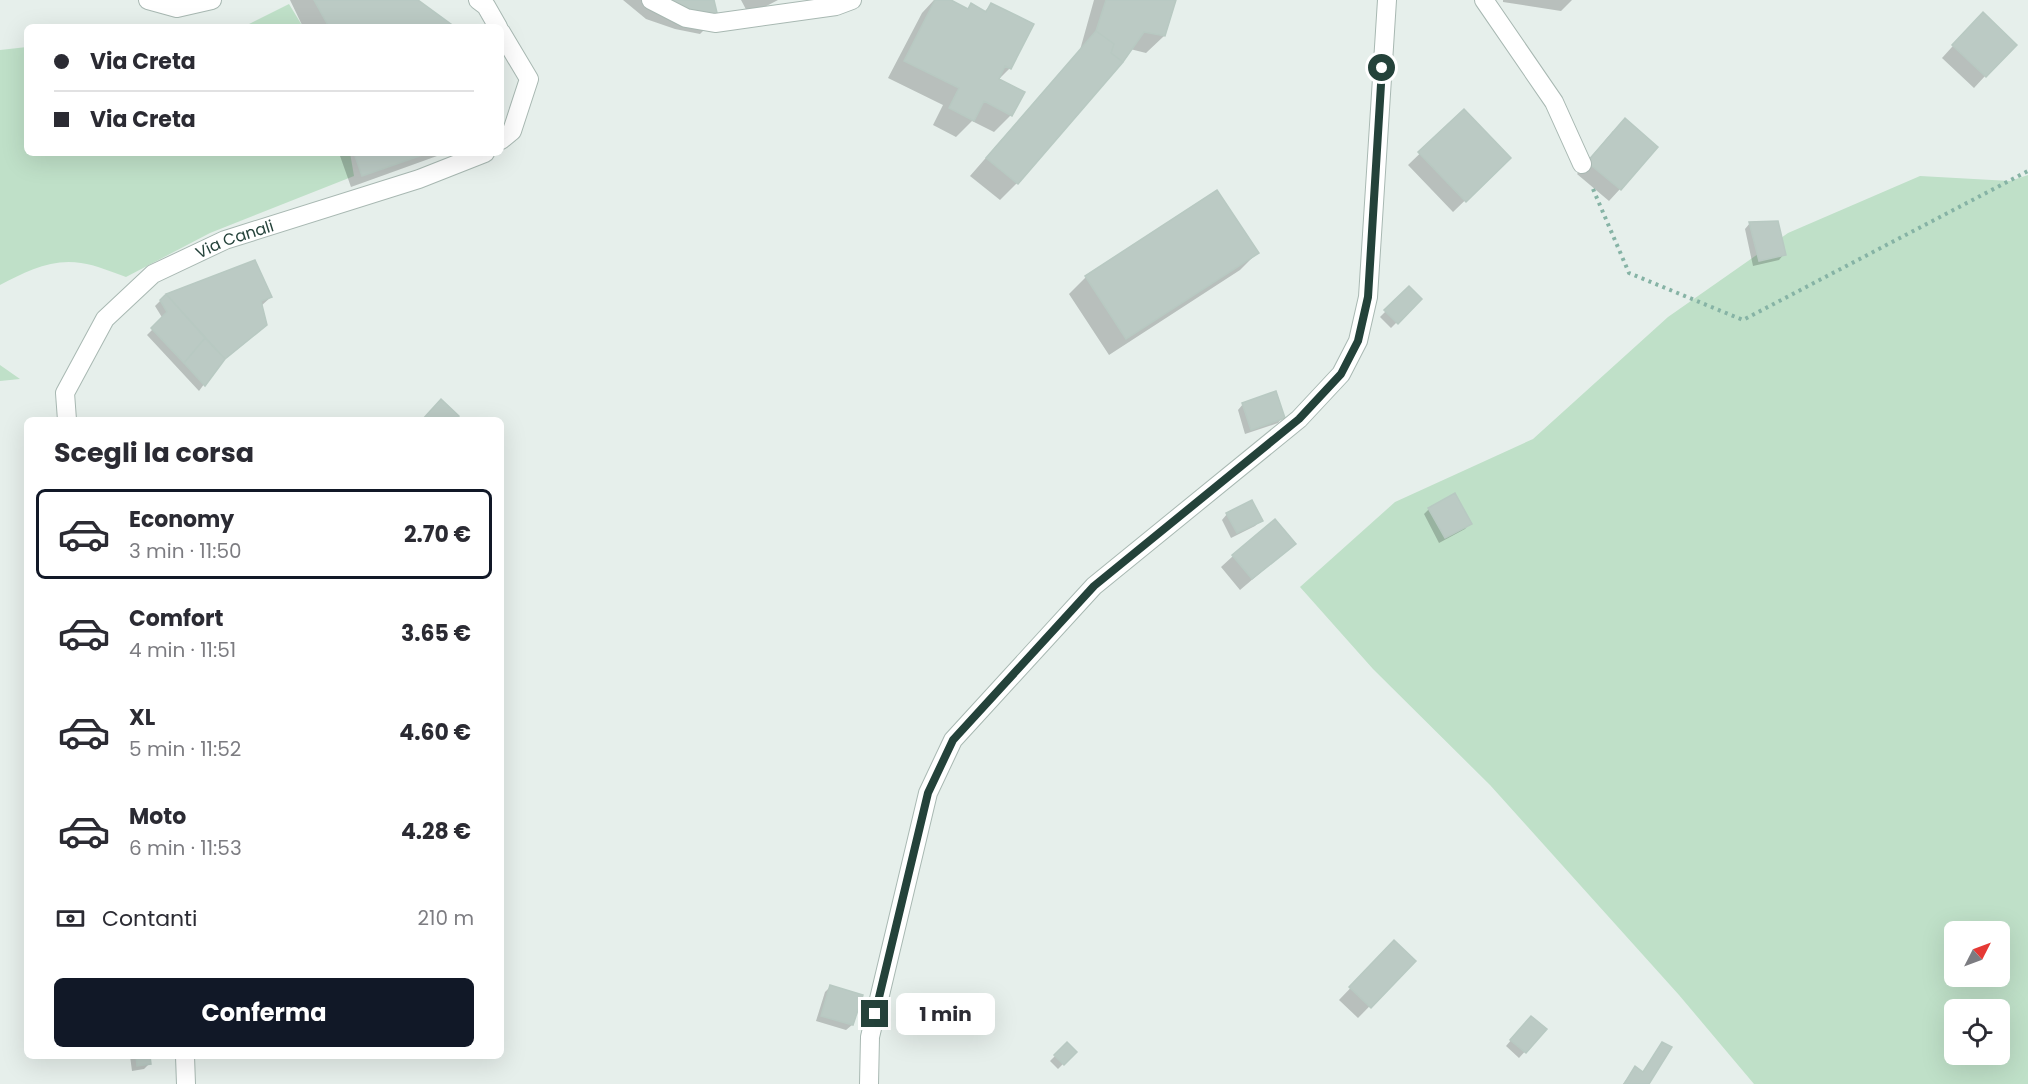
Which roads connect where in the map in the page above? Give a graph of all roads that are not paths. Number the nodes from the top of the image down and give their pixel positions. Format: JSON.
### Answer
{"nodes":[{"id":1,"x":148,"y":0,"type":"edge"},
{"id":2,"x":212,"y":0,"type":"edge"},
{"id":3,"x":478,"y":0,"type":"edge"},
{"id":4,"x":651,"y":0,"type":"edge"},
{"id":5,"x":852,"y":0,"type":"edge"},
{"id":6,"x":1387,"y":0,"type":"edge"},
{"id":7,"x":1484,"y":0,"type":"edge"},
{"id":8,"x":496,"y":24,"type":"edge"},
{"id":9,"x":504,"y":37,"type":"edge"},
{"id":10,"x":504,"y":138,"type":"edge"},
{"id":11,"x":481,"y":156,"type":"edge"},
{"id":12,"x":1582,"y":164,"type":"road end"},
{"id":13,"x":67,"y":417,"type":"edge"},
{"id":14,"x":185,"y":1059,"type":"edge"},
{"id":15,"x":186,"y":1084,"type":"edge"},
{"id":16,"x":869,"y":1084,"type":"edge"}],
"edges":[{"from":1,"to":2,"type":"street"},
{"from":3,"to":8,"type":"street"},
{"from":4,"to":5,"type":"street"},
{"from":6,"to":16,"type":"street"},
{"from":7,"to":12,"type":"street"},
{"from":9,"to":10,"type":"street"},
{"from":11,"to":13,"type":"street","name":"Via Canali"},
{"from":14,"to":15,"type":"street"}]}
